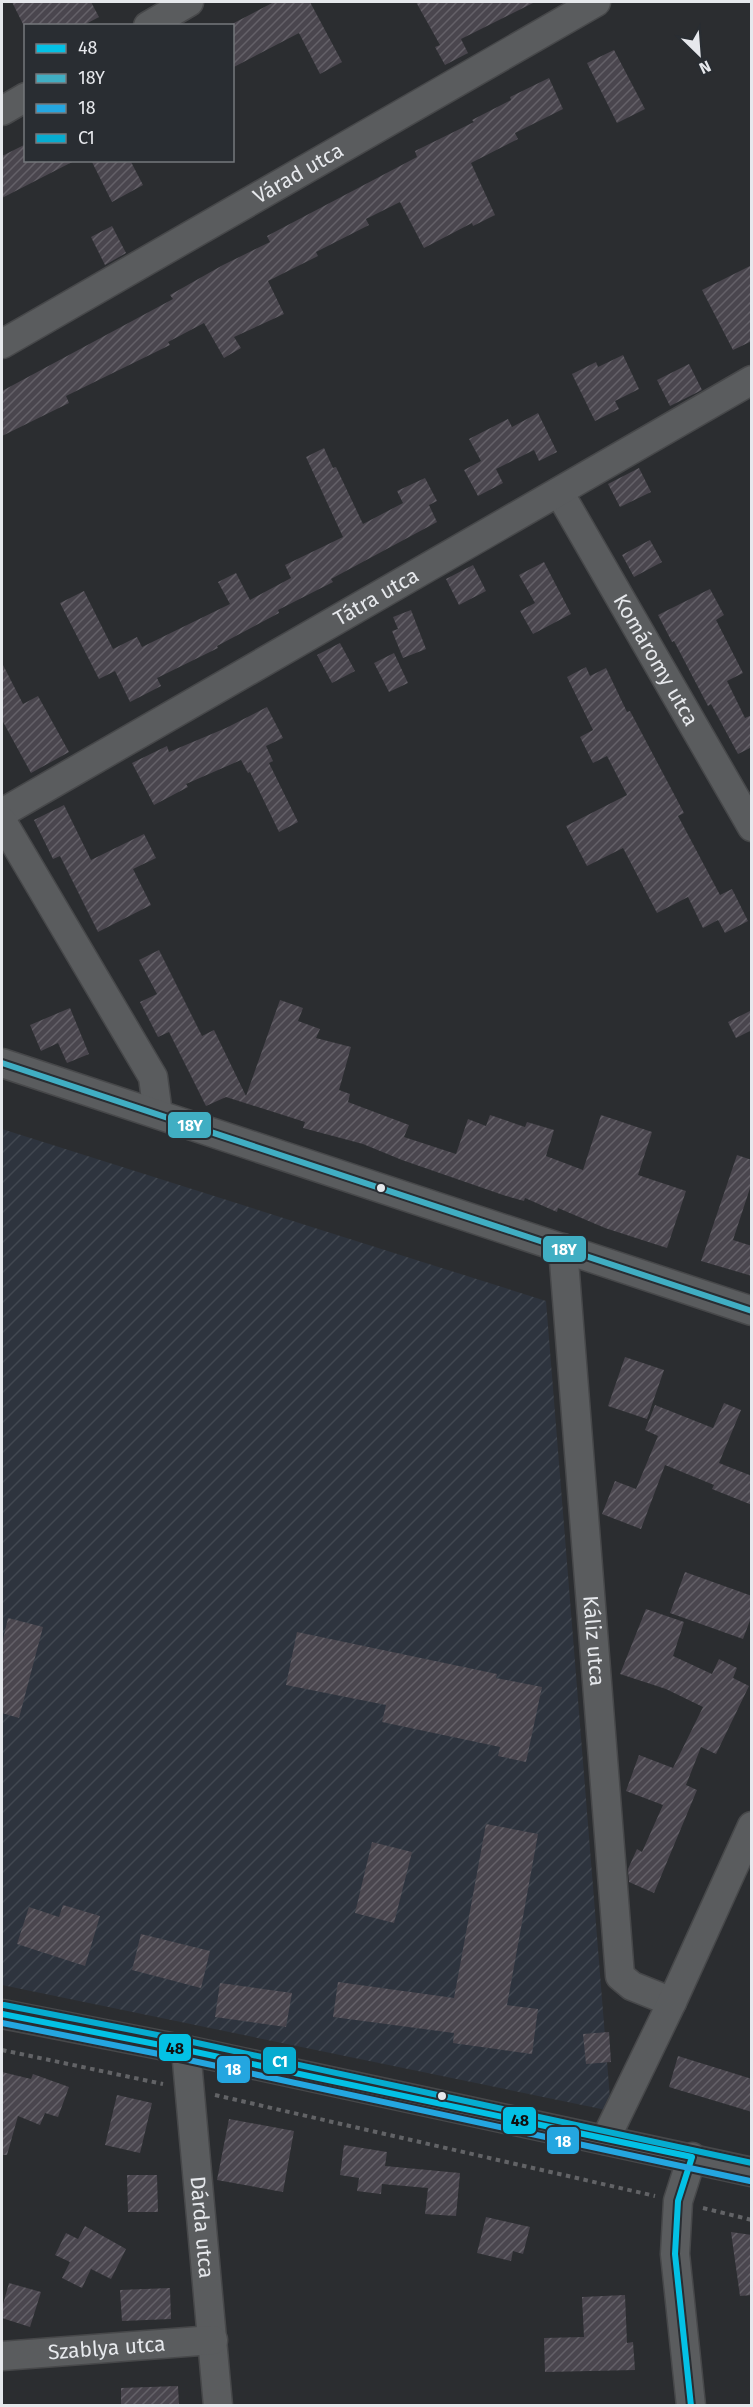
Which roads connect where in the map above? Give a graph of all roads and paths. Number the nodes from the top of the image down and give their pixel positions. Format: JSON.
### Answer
{"nodes":[{"id":1,"x":189,"y":2,"type":"edge"},
{"id":2,"x":596,"y":2,"type":"edge"},
{"id":3,"x":151,"y":24,"type":"edge"},
{"id":4,"x":24,"y":98,"type":"edge"},
{"id":5,"x":2,"y":111,"type":"edge"},
{"id":6,"x":2,"y":344,"type":"edge"},
{"id":7,"x":752,"y":380,"type":"edge"},
{"id":8,"x":559,"y":492,"type":"junction"},
{"id":9,"x":2,"y":813,"type":"edge"},
{"id":10,"x":2,"y":821,"type":"edge"},
{"id":11,"x":752,"y":827,"type":"edge"},
{"id":12,"x":2,"y":1063,"type":"edge"},
{"id":13,"x":158,"y":1114,"type":"junction"},
{"id":14,"x":563,"y":1248,"type":"junction"},
{"id":15,"x":752,"y":1311,"type":"edge"},
{"id":16,"x":752,"y":1826,"type":"edge"},
{"id":17,"x":672,"y":2002,"type":"junction"},
{"id":18,"x":2,"y":2014,"type":"edge"},
{"id":19,"x":2,"y":2050,"type":"edge"},
{"id":20,"x":186,"y":2050,"type":"junction"},
{"id":21,"x":190,"y":2089,"type":"junction"},
{"id":22,"x":605,"y":2140,"type":"junction"},
{"id":23,"x":692,"y":2157,"type":"junction"},
{"id":24,"x":752,"y":2172,"type":"edge"},
{"id":25,"x":678,"y":2201,"type":"junction"},
{"id":26,"x":752,"y":2220,"type":"edge"},
{"id":27,"x":213,"y":2340,"type":"junction"},
{"id":28,"x":2,"y":2355,"type":"edge"},
{"id":29,"x":218,"y":2406,"type":"edge"},
{"id":30,"x":690,"y":2406,"type":"edge"}],
"edges":[{"from":1,"to":3,"type":"street"},
{"from":2,"to":6,"type":"street","name":"Várad utca"},
{"from":4,"to":5,"type":"street"},
{"from":7,"to":8,"type":"street","name":"Tátra utca"},
{"from":8,"to":9,"type":"street","name":"Tátra utca"},
{"from":8,"to":11,"type":"street","name":"Komáromy utca"},
{"from":10,"to":13,"type":"street"},
{"from":12,"to":13,"type":"street"},
{"from":13,"to":14,"type":"street"},
{"from":14,"to":15,"type":"street"},
{"from":14,"to":17,"type":"street","name":"Káliz utca"},
{"from":16,"to":17,"type":"street"},
{"from":17,"to":22,"type":"street"},
{"from":18,"to":20,"type":"street"},
{"from":19,"to":21,"type":"path"},
{"from":20,"to":21,"type":"street","name":"Dárda utca"},
{"from":20,"to":22,"type":"street"},
{"from":21,"to":25,"type":"path"},
{"from":21,"to":27,"type":"street","name":"Dárda utca"},
{"from":22,"to":23,"type":"street"},
{"from":23,"to":24,"type":"street"},
{"from":23,"to":25,"type":"street"},
{"from":25,"to":26,"type":"path"},
{"from":25,"to":30,"type":"street"},
{"from":27,"to":28,"type":"street","name":"Szablya utca"},
{"from":27,"to":29,"type":"street","name":"Dárda utca"}]}
